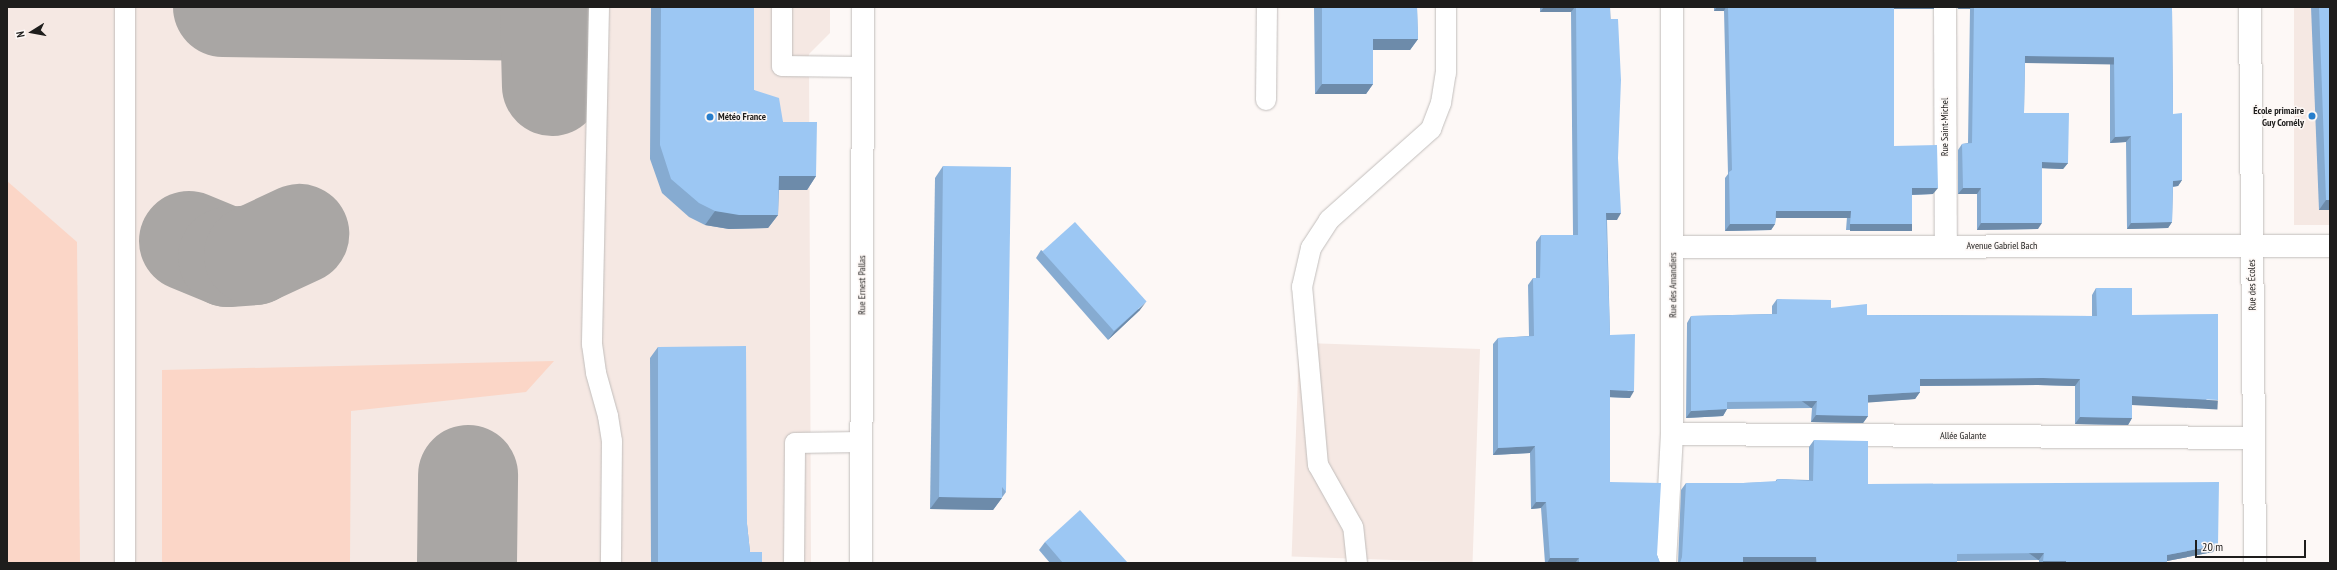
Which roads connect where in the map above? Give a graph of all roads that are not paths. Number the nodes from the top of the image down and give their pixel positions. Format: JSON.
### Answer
{"nodes":[{"id":1,"x":125,"y":7,"type":"edge"},
{"id":2,"x":599,"y":7,"type":"edge"},
{"id":3,"x":782,"y":7,"type":"edge"},
{"id":4,"x":863,"y":7,"type":"edge"},
{"id":5,"x":1266,"y":7,"type":"edge"},
{"id":6,"x":1446,"y":7,"type":"edge"},
{"id":7,"x":1672,"y":7,"type":"edge"},
{"id":8,"x":1945,"y":7,"type":"edge"},
{"id":9,"x":2250,"y":7,"type":"edge"},
{"id":10,"x":862,"y":66,"type":"junction"},
{"id":11,"x":1266,"y":100,"type":"dead end"},
{"id":12,"x":2252,"y":246,"type":"junction"},
{"id":13,"x":2330,"y":246,"type":"edge"},
{"id":14,"x":1673,"y":247,"type":"junction"},
{"id":15,"x":1946,"y":247,"type":"junction"},
{"id":16,"x":1672,"y":434,"type":"junction"},
{"id":17,"x":2254,"y":438,"type":"junction"},
{"id":18,"x":861,"y":442,"type":"junction"},
{"id":19,"x":125,"y":563,"type":"edge"},
{"id":20,"x":612,"y":563,"type":"edge"},
{"id":21,"x":794,"y":563,"type":"edge"},
{"id":22,"x":861,"y":563,"type":"edge"},
{"id":23,"x":1357,"y":563,"type":"edge"},
{"id":24,"x":1665,"y":563,"type":"edge"},
{"id":25,"x":2255,"y":563,"type":"edge"}],
"edges":[{"from":1,"to":19,"type":"lane"},
{"from":2,"to":20,"type":"lane"},
{"from":3,"to":10,"type":"lane"},
{"from":4,"to":10,"type":"street","name":"Rue Ernest Pallas"},
{"from":5,"to":11,"type":"lane"},
{"from":6,"to":23,"type":"lane"},
{"from":7,"to":14,"type":"street","name":"Rue des Amandiers"},
{"from":8,"to":15,"type":"street","name":"Rue Saint-Michel"},
{"from":9,"to":12,"type":"street","name":"Rue des Écoles"},
{"from":10,"to":18,"type":"street","name":"Rue Ernest Pallas"},
{"from":12,"to":13,"type":"street","name":"Avenue Gabriel Bach"},
{"from":12,"to":15,"type":"street","name":"Avenue Gabriel Bach"},
{"from":12,"to":17,"type":"street","name":"Rue des Écoles"},
{"from":14,"to":15,"type":"street","name":"Avenue Gabriel Bach"},
{"from":14,"to":16,"type":"street","name":"Rue des Amandiers"},
{"from":16,"to":17,"type":"street","name":"Allée Galante"},
{"from":16,"to":24,"type":"street","name":"Rue des Amandiers"},
{"from":17,"to":25,"type":"street","name":"Rue des Écoles"},
{"from":18,"to":21,"type":"lane"},
{"from":18,"to":22,"type":"street","name":"Rue Ernest Pallas"}]}
